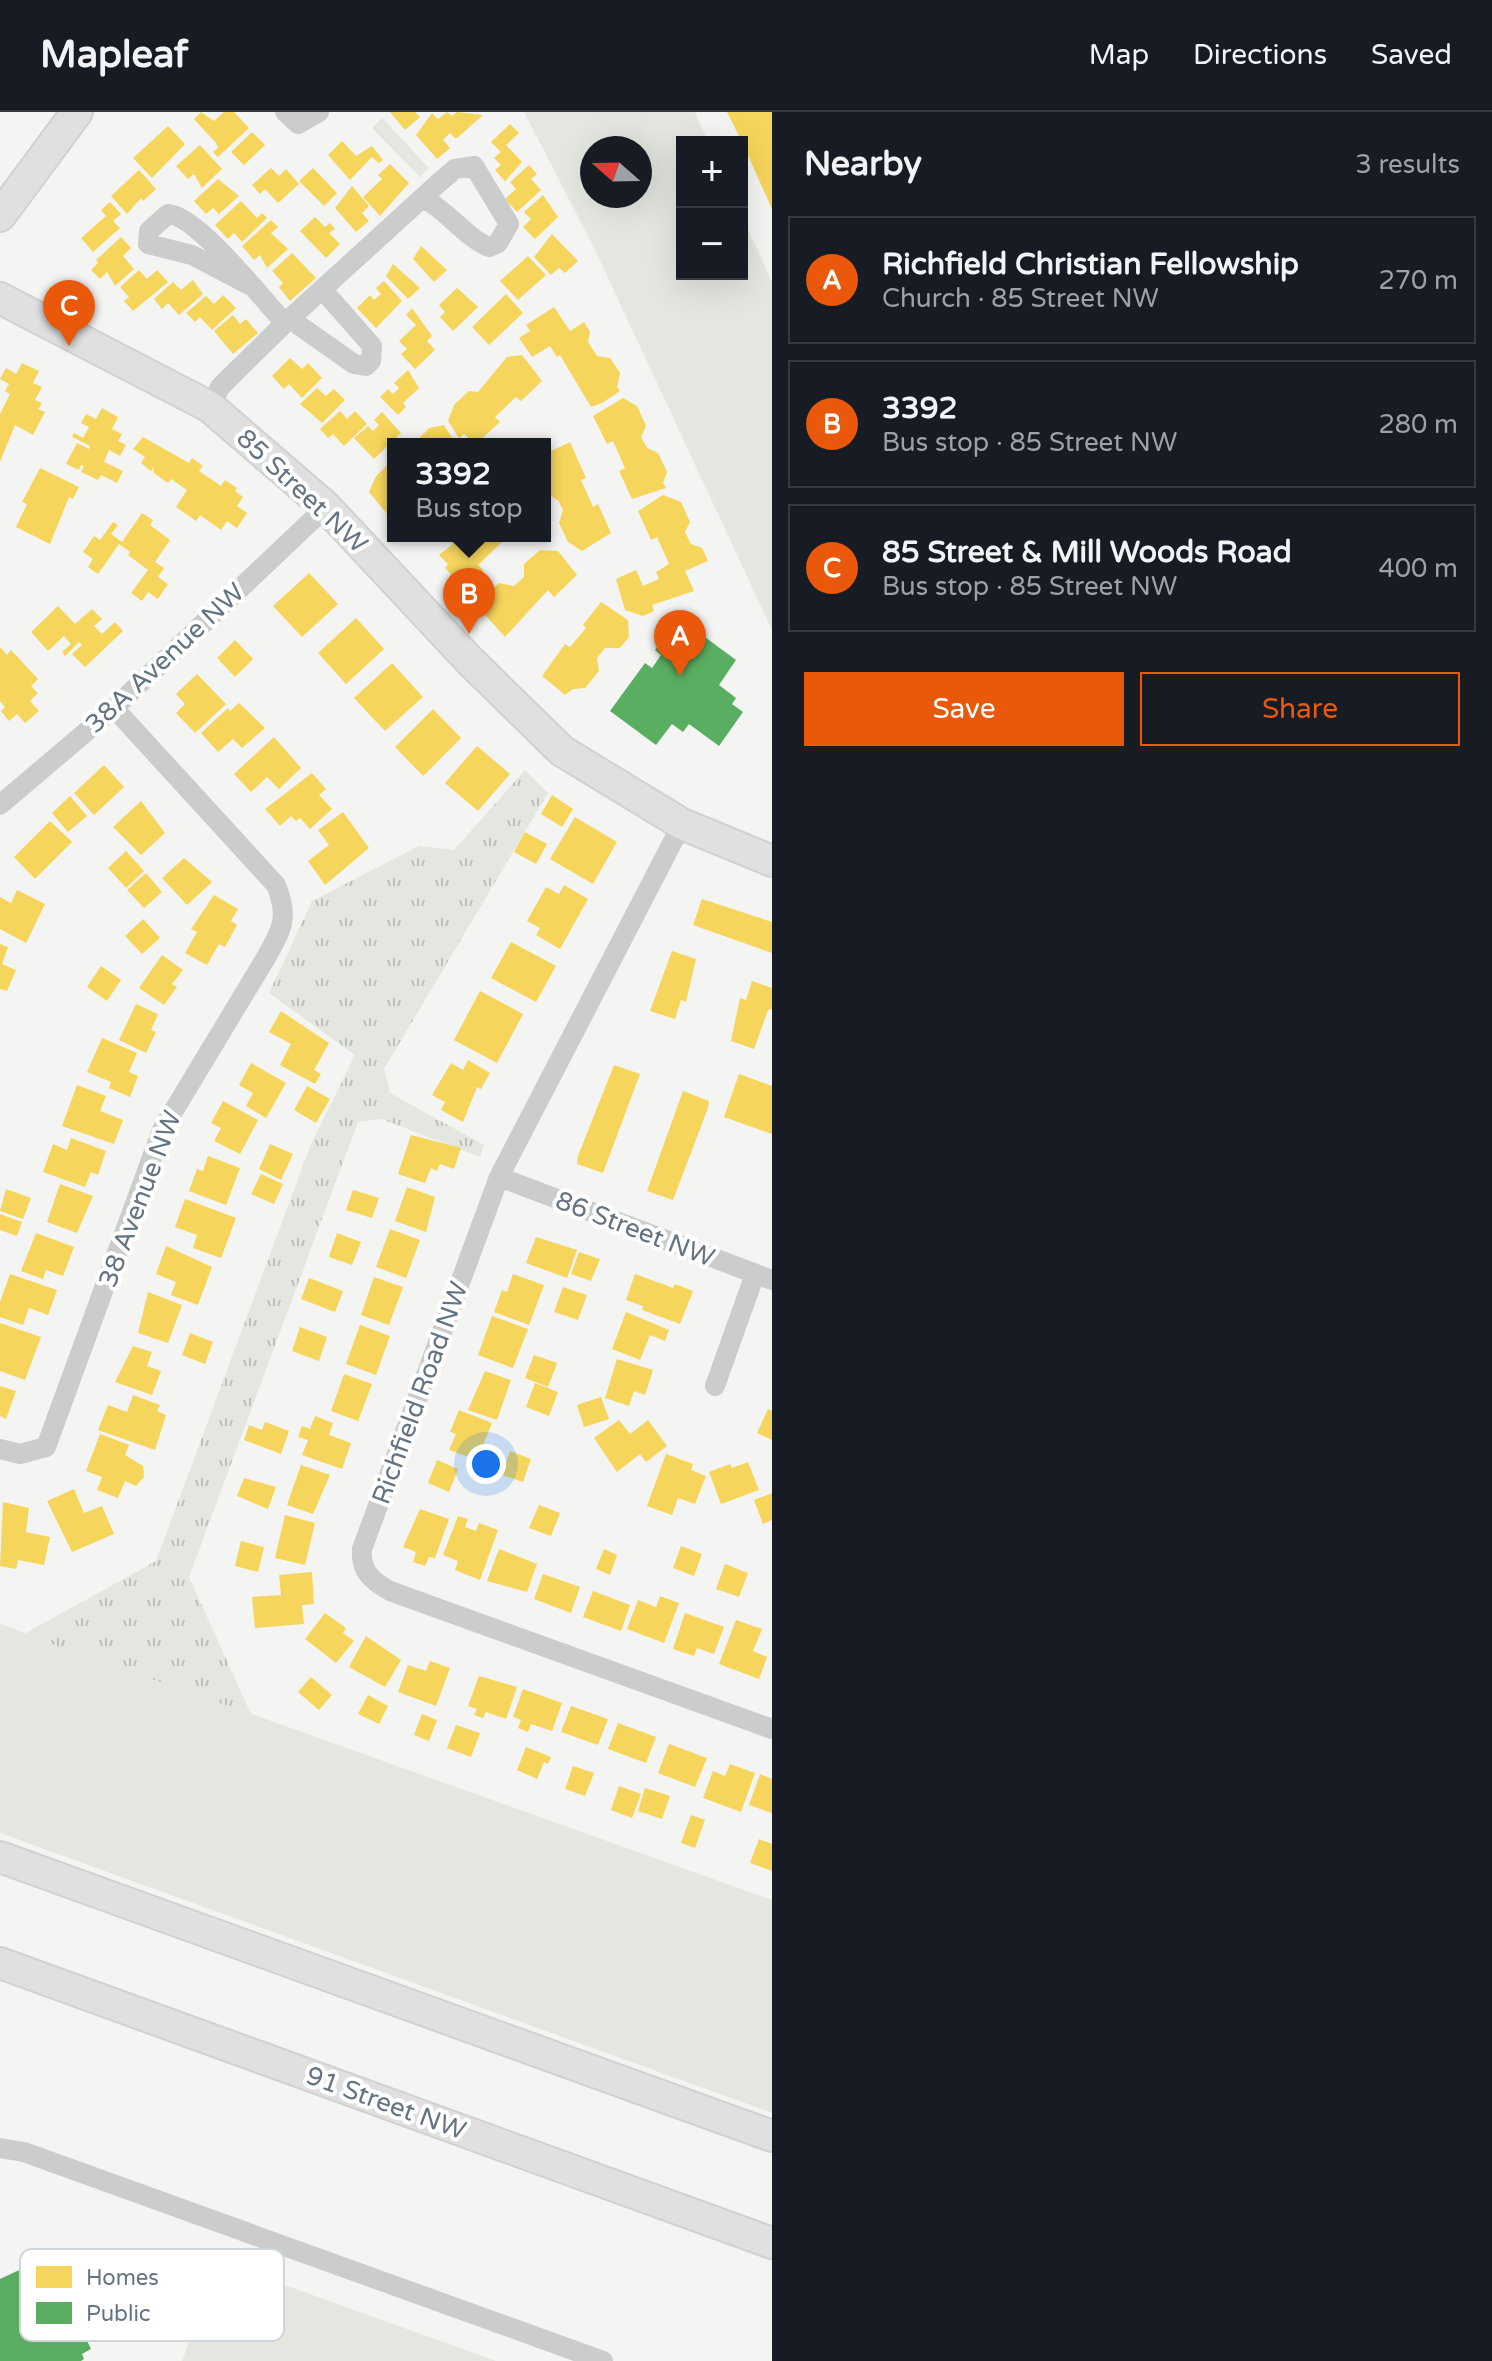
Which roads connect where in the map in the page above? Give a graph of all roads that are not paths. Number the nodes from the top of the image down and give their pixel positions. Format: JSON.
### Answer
{"nodes":[{"id":1,"x":77,"y":112,"type":"edge"},
{"id":2,"x":285,"y":112,"type":"edge"},
{"id":3,"x":319,"y":112,"type":"edge"},
{"id":4,"x":423,"y":198,"type":"dead end"},
{"id":5,"x":0,"y":216,"type":"edge"},
{"id":6,"x":249,"y":285,"type":"junction"},
{"id":7,"x":322,"y":289,"type":"junction"},
{"id":8,"x":0,"y":298,"type":"edge"},
{"id":9,"x":287,"y":321,"type":"junction"},
{"id":10,"x":210,"y":407,"type":"junction"},
{"id":11,"x":326,"y":507,"type":"junction"},
{"id":12,"x":114,"y":708,"type":"junction"},
{"id":13,"x":0,"y":805,"type":"edge"},
{"id":14,"x":682,"y":824,"type":"junction"},
{"id":15,"x":772,"y":861,"type":"edge"},
{"id":16,"x":499,"y":1177,"type":"junction"},
{"id":17,"x":763,"y":1277,"type":"edge"},
{"id":18,"x":715,"y":1386,"type":"dead end"},
{"id":19,"x":0,"y":1449,"type":"edge"},
{"id":20,"x":772,"y":1729,"type":"edge"},
{"id":21,"x":0,"y":1857,"type":"edge"},
{"id":22,"x":0,"y":1963,"type":"edge"},
{"id":23,"x":772,"y":2136,"type":"edge"},
{"id":24,"x":0,"y":2148,"type":"edge"},
{"id":25,"x":772,"y":2243,"type":"edge"},
{"id":26,"x":603,"y":2361,"type":"edge"}],
"edges":[{"from":1,"to":5,"type":"main road"},
{"from":2,"to":3,"type":"street"},
{"from":4,"to":7,"type":"street"},
{"from":6,"to":6,"type":"street"},
{"from":6,"to":9,"type":"street"},
{"from":7,"to":9,"type":"street"},
{"from":7,"to":9,"type":"street"},
{"from":8,"to":10,"type":"main road","name":"85 Street NW"},
{"from":9,"to":10,"type":"street"},
{"from":10,"to":11,"type":"main road","name":"85 Street NW"},
{"from":11,"to":12,"type":"street","name":"38A Avenue NW"},
{"from":11,"to":14,"type":"main road","name":"85 Street NW"},
{"from":12,"to":13,"type":"street","name":"38A Avenue NW"},
{"from":12,"to":19,"type":"street","name":"38 Avenue NW"},
{"from":14,"to":15,"type":"main road","name":"85 Street NW"},
{"from":14,"to":16,"type":"street","name":"Richfield Road NW"},
{"from":16,"to":17,"type":"street","name":"86 Street NW"},
{"from":16,"to":20,"type":"street","name":"Richfield Road NW"},
{"from":17,"to":18,"type":"street"},
{"from":21,"to":23,"type":"main road"},
{"from":22,"to":25,"type":"main road","name":"91 Street NW"},
{"from":24,"to":26,"type":"street"}]}
